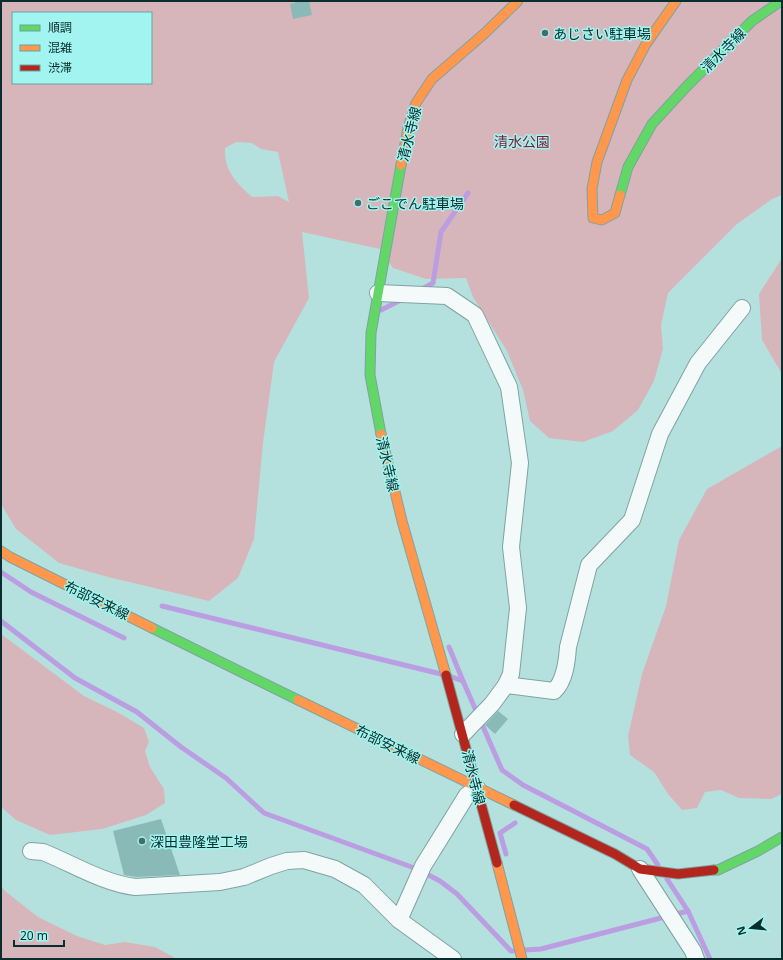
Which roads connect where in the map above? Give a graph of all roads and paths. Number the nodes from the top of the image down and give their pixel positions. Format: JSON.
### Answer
{"nodes":[{"id":1,"x":518,"y":1,"type":"edge"},
{"id":2,"x":676,"y":1,"type":"edge"},
{"id":3,"x":781,"y":1,"type":"edge"},
{"id":4,"x":378,"y":293,"type":"junction"},
{"id":5,"x":742,"y":308,"type":"dead end"},
{"id":6,"x":1,"y":551,"type":"edge"},
{"id":7,"x":506,"y":685,"type":"junction"},
{"id":8,"x":464,"y":734,"type":"junction"},
{"id":9,"x":477,"y":788,"type":"junction"},
{"id":10,"x":782,"y":837,"type":"edge"},
{"id":11,"x":31,"y":851,"type":"dead end"},
{"id":12,"x":640,"y":869,"type":"junction"},
{"id":13,"x":399,"y":920,"type":"junction"},
{"id":14,"x":453,"y":959,"type":"edge"},
{"id":15,"x":522,"y":959,"type":"edge"},
{"id":16,"x":696,"y":959,"type":"edge"}],
"edges":[{"from":1,"to":4,"type":"main road","name":"清水寺線"},
{"from":2,"to":3,"type":"main road","name":"清水寺線"},
{"from":4,"to":7,"type":"street"},
{"from":4,"to":8,"type":"main road","name":"清水寺線"},
{"from":5,"to":7,"type":"street"},
{"from":6,"to":9,"type":"main road","name":"布部安来線"},
{"from":7,"to":8,"type":"street"},
{"from":8,"to":9,"type":"main road","name":"清水寺線"},
{"from":9,"to":12,"type":"main road","name":"布部安来線"},
{"from":9,"to":13,"type":"street"},
{"from":9,"to":15,"type":"main road","name":"清水寺線"},
{"from":10,"to":12,"type":"main road","name":"布部安来線"},
{"from":11,"to":13,"type":"street"},
{"from":12,"to":16,"type":"street"},
{"from":13,"to":14,"type":"street"}]}
